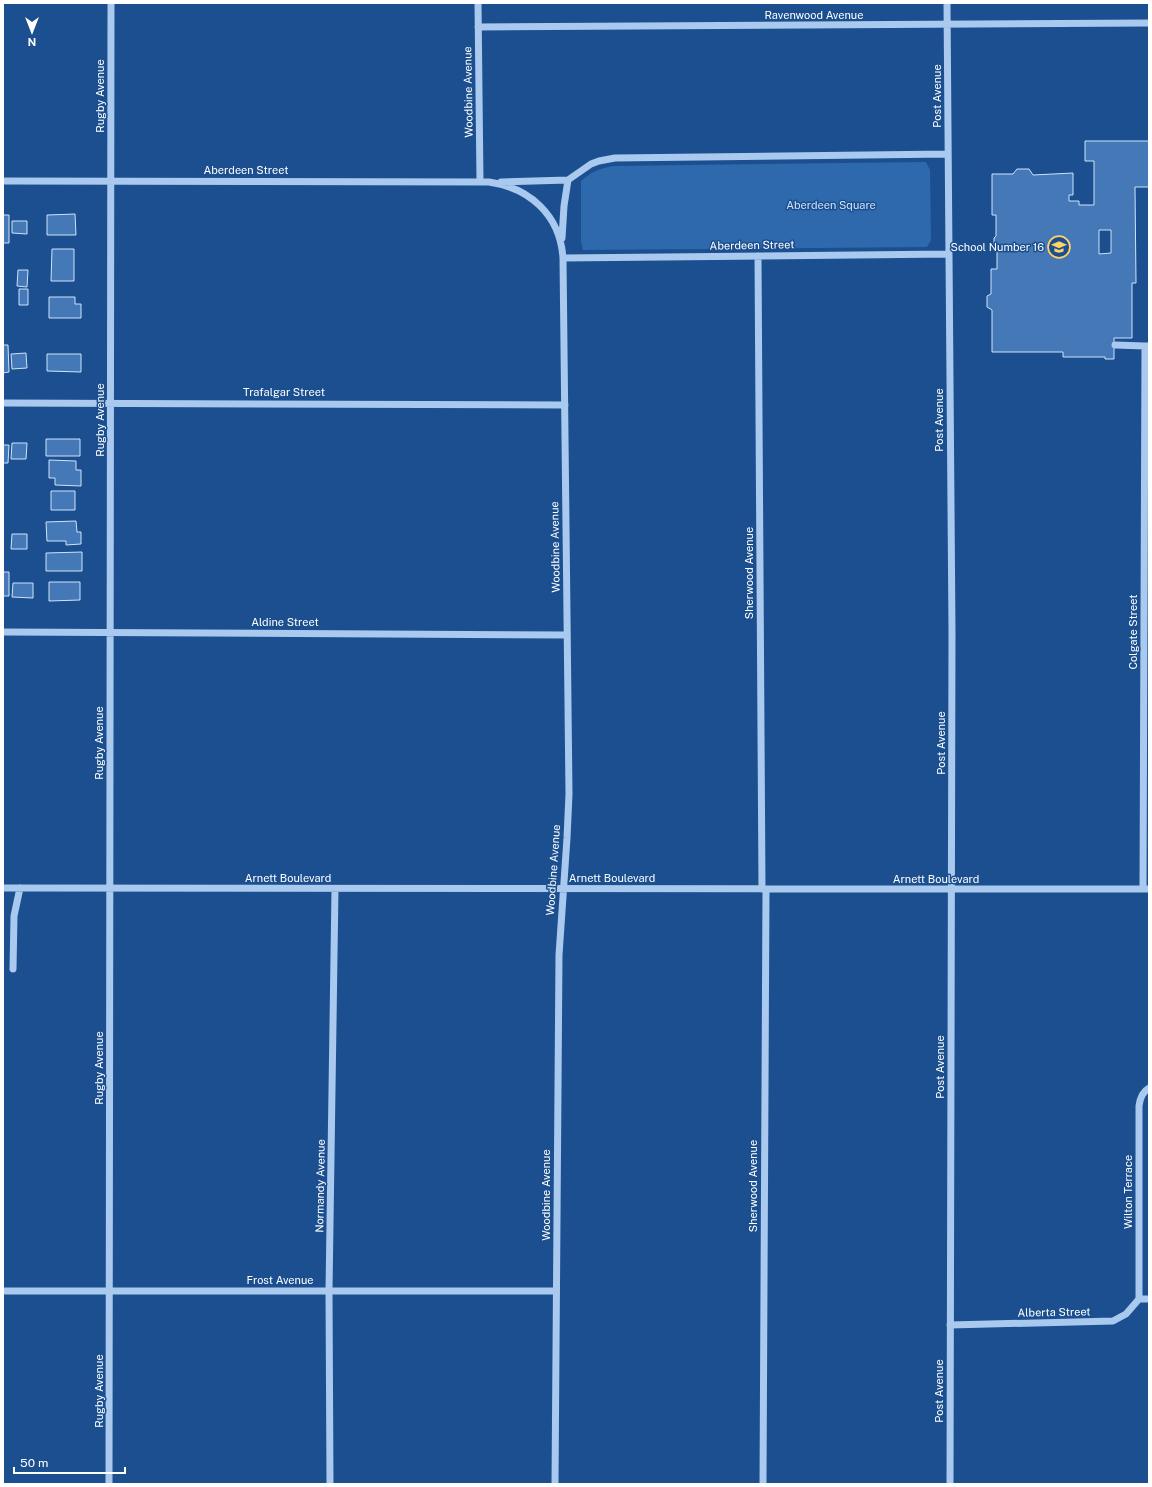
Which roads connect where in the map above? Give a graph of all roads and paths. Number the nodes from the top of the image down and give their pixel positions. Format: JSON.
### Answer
{"nodes":[{"id":1,"x":111,"y":3,"type":"edge"},
{"id":2,"x":478,"y":3,"type":"edge"},
{"id":3,"x":947,"y":3,"type":"edge"},
{"id":4,"x":1149,"y":23,"type":"edge"},
{"id":5,"x":947,"y":25,"type":"junction"},
{"id":6,"x":478,"y":27,"type":"junction"},
{"id":7,"x":948,"y":154,"type":"junction"},
{"id":8,"x":568,"y":180,"type":"junction"},
{"id":9,"x":3,"y":181,"type":"edge"},
{"id":10,"x":111,"y":181,"type":"junction"},
{"id":11,"x":480,"y":182,"type":"junction"},
{"id":12,"x":489,"y":182,"type":"junction"},
{"id":13,"x":563,"y":249,"type":"junction"},
{"id":14,"x":949,"y":254,"type":"junction"},
{"id":15,"x":758,"y":256,"type":"junction"},
{"id":16,"x":563,"y":258,"type":"junction"},
{"id":17,"x":1115,"y":345,"type":"dead end"},
{"id":18,"x":1147,"y":346,"type":"edge"},
{"id":19,"x":111,"y":402,"type":"junction"},
{"id":20,"x":3,"y":403,"type":"edge"},
{"id":21,"x":565,"y":405,"type":"junction"},
{"id":22,"x":3,"y":632,"type":"edge"},
{"id":23,"x":111,"y":632,"type":"junction"},
{"id":24,"x":567,"y":635,"type":"junction"},
{"id":25,"x":3,"y":888,"type":"edge"},
{"id":26,"x":20,"y":888,"type":"junction"},
{"id":27,"x":109,"y":888,"type":"junction"},
{"id":28,"x":335,"y":889,"type":"junction"},
{"id":29,"x":564,"y":889,"type":"junction"},
{"id":30,"x":764,"y":889,"type":"junction"},
{"id":31,"x":1146,"y":889,"type":"edge"},
{"id":32,"x":952,"y":890,"type":"junction"},
{"id":33,"x":14,"y":969,"type":"dead end"},
{"id":34,"x":1149,"y":1088,"type":"edge"},
{"id":35,"x":3,"y":1291,"type":"edge"},
{"id":36,"x":329,"y":1291,"type":"junction"},
{"id":37,"x":110,"y":1292,"type":"junction"},
{"id":38,"x":556,"y":1292,"type":"junction"},
{"id":39,"x":1139,"y":1299,"type":"junction"},
{"id":40,"x":1149,"y":1299,"type":"edge"},
{"id":41,"x":950,"y":1325,"type":"junction"},
{"id":42,"x":109,"y":1484,"type":"edge"},
{"id":43,"x":330,"y":1484,"type":"edge"},
{"id":44,"x":555,"y":1484,"type":"edge"},
{"id":45,"x":763,"y":1484,"type":"edge"},
{"id":46,"x":950,"y":1484,"type":"edge"}],
"edges":[{"from":1,"to":10,"type":"street","name":"Rugby Avenue"},
{"from":2,"to":6,"type":"street","name":"Woodbine Avenue"},
{"from":3,"to":5,"type":"street","name":"Post Avenue"},
{"from":4,"to":5,"type":"street","name":"Ravenwood Avenue"},
{"from":5,"to":6,"type":"street","name":"Ravenwood Avenue"},
{"from":5,"to":7,"type":"street","name":"Post Avenue"},
{"from":6,"to":11,"type":"street","name":"Woodbine Avenue"},
{"from":7,"to":8,"type":"street"},
{"from":7,"to":14,"type":"street","name":"Post Avenue"},
{"from":8,"to":12,"type":"street","name":"Aberdeen Street"},
{"from":8,"to":13,"type":"street","name":"Aberdeen Street"},
{"from":9,"to":10,"type":"street","name":"Aberdeen Street"},
{"from":10,"to":11,"type":"street","name":"Aberdeen Street"},
{"from":10,"to":19,"type":"street","name":"Rugby Avenue"},
{"from":11,"to":12,"type":"street","name":"Aberdeen Street"},
{"from":12,"to":13,"type":"street","name":"Aberdeen Street"},
{"from":13,"to":16,"type":"street","name":"Aberdeen Street"},
{"from":14,"to":15,"type":"street","name":"Aberdeen Street"},
{"from":14,"to":32,"type":"street","name":"Post Avenue"},
{"from":15,"to":16,"type":"street","name":"Aberdeen Street"},
{"from":15,"to":30,"type":"street","name":"Sherwood Avenue"},
{"from":16,"to":21,"type":"street","name":"Woodbine Avenue"},
{"from":17,"to":18,"type":"street"},
{"from":18,"to":31,"type":"street","name":"Colgate Street"},
{"from":19,"to":20,"type":"street","name":"Trafalgar Street"},
{"from":19,"to":21,"type":"street","name":"Trafalgar Street"},
{"from":19,"to":23,"type":"street","name":"Rugby Avenue"},
{"from":21,"to":24,"type":"street","name":"Woodbine Avenue"},
{"from":22,"to":23,"type":"street","name":"Aldine Street"},
{"from":23,"to":24,"type":"street","name":"Aldine Street"},
{"from":23,"to":27,"type":"street","name":"Rugby Avenue"},
{"from":24,"to":29,"type":"street","name":"Woodbine Avenue"},
{"from":25,"to":26,"type":"street","name":"Arnett Boulevard"},
{"from":26,"to":27,"type":"street","name":"Arnett Boulevard"},
{"from":26,"to":33,"type":"street"},
{"from":27,"to":28,"type":"street","name":"Arnett Boulevard"},
{"from":27,"to":37,"type":"street","name":"Rugby Avenue"},
{"from":28,"to":29,"type":"street","name":"Arnett Boulevard"},
{"from":28,"to":36,"type":"street","name":"Normandy Avenue"},
{"from":29,"to":30,"type":"street","name":"Arnett Boulevard"},
{"from":29,"to":38,"type":"street","name":"Woodbine Avenue"},
{"from":30,"to":32,"type":"street","name":"Arnett Boulevard"},
{"from":30,"to":45,"type":"street","name":"Sherwood Avenue"},
{"from":31,"to":32,"type":"street","name":"Arnett Boulevard"},
{"from":32,"to":41,"type":"street","name":"Post Avenue"},
{"from":34,"to":39,"type":"street","name":"Wilton Terrace"},
{"from":35,"to":37,"type":"street","name":"Frost Avenue"},
{"from":36,"to":37,"type":"street","name":"Frost Avenue"},
{"from":36,"to":38,"type":"street","name":"Frost Avenue"},
{"from":36,"to":43,"type":"street","name":"Normandy Avenue"},
{"from":37,"to":42,"type":"street","name":"Rugby Avenue"},
{"from":38,"to":44,"type":"street","name":"Woodbine Avenue"},
{"from":39,"to":40,"type":"street"},
{"from":39,"to":41,"type":"street","name":"Alberta Street"},
{"from":41,"to":46,"type":"street","name":"Post Avenue"}]}
